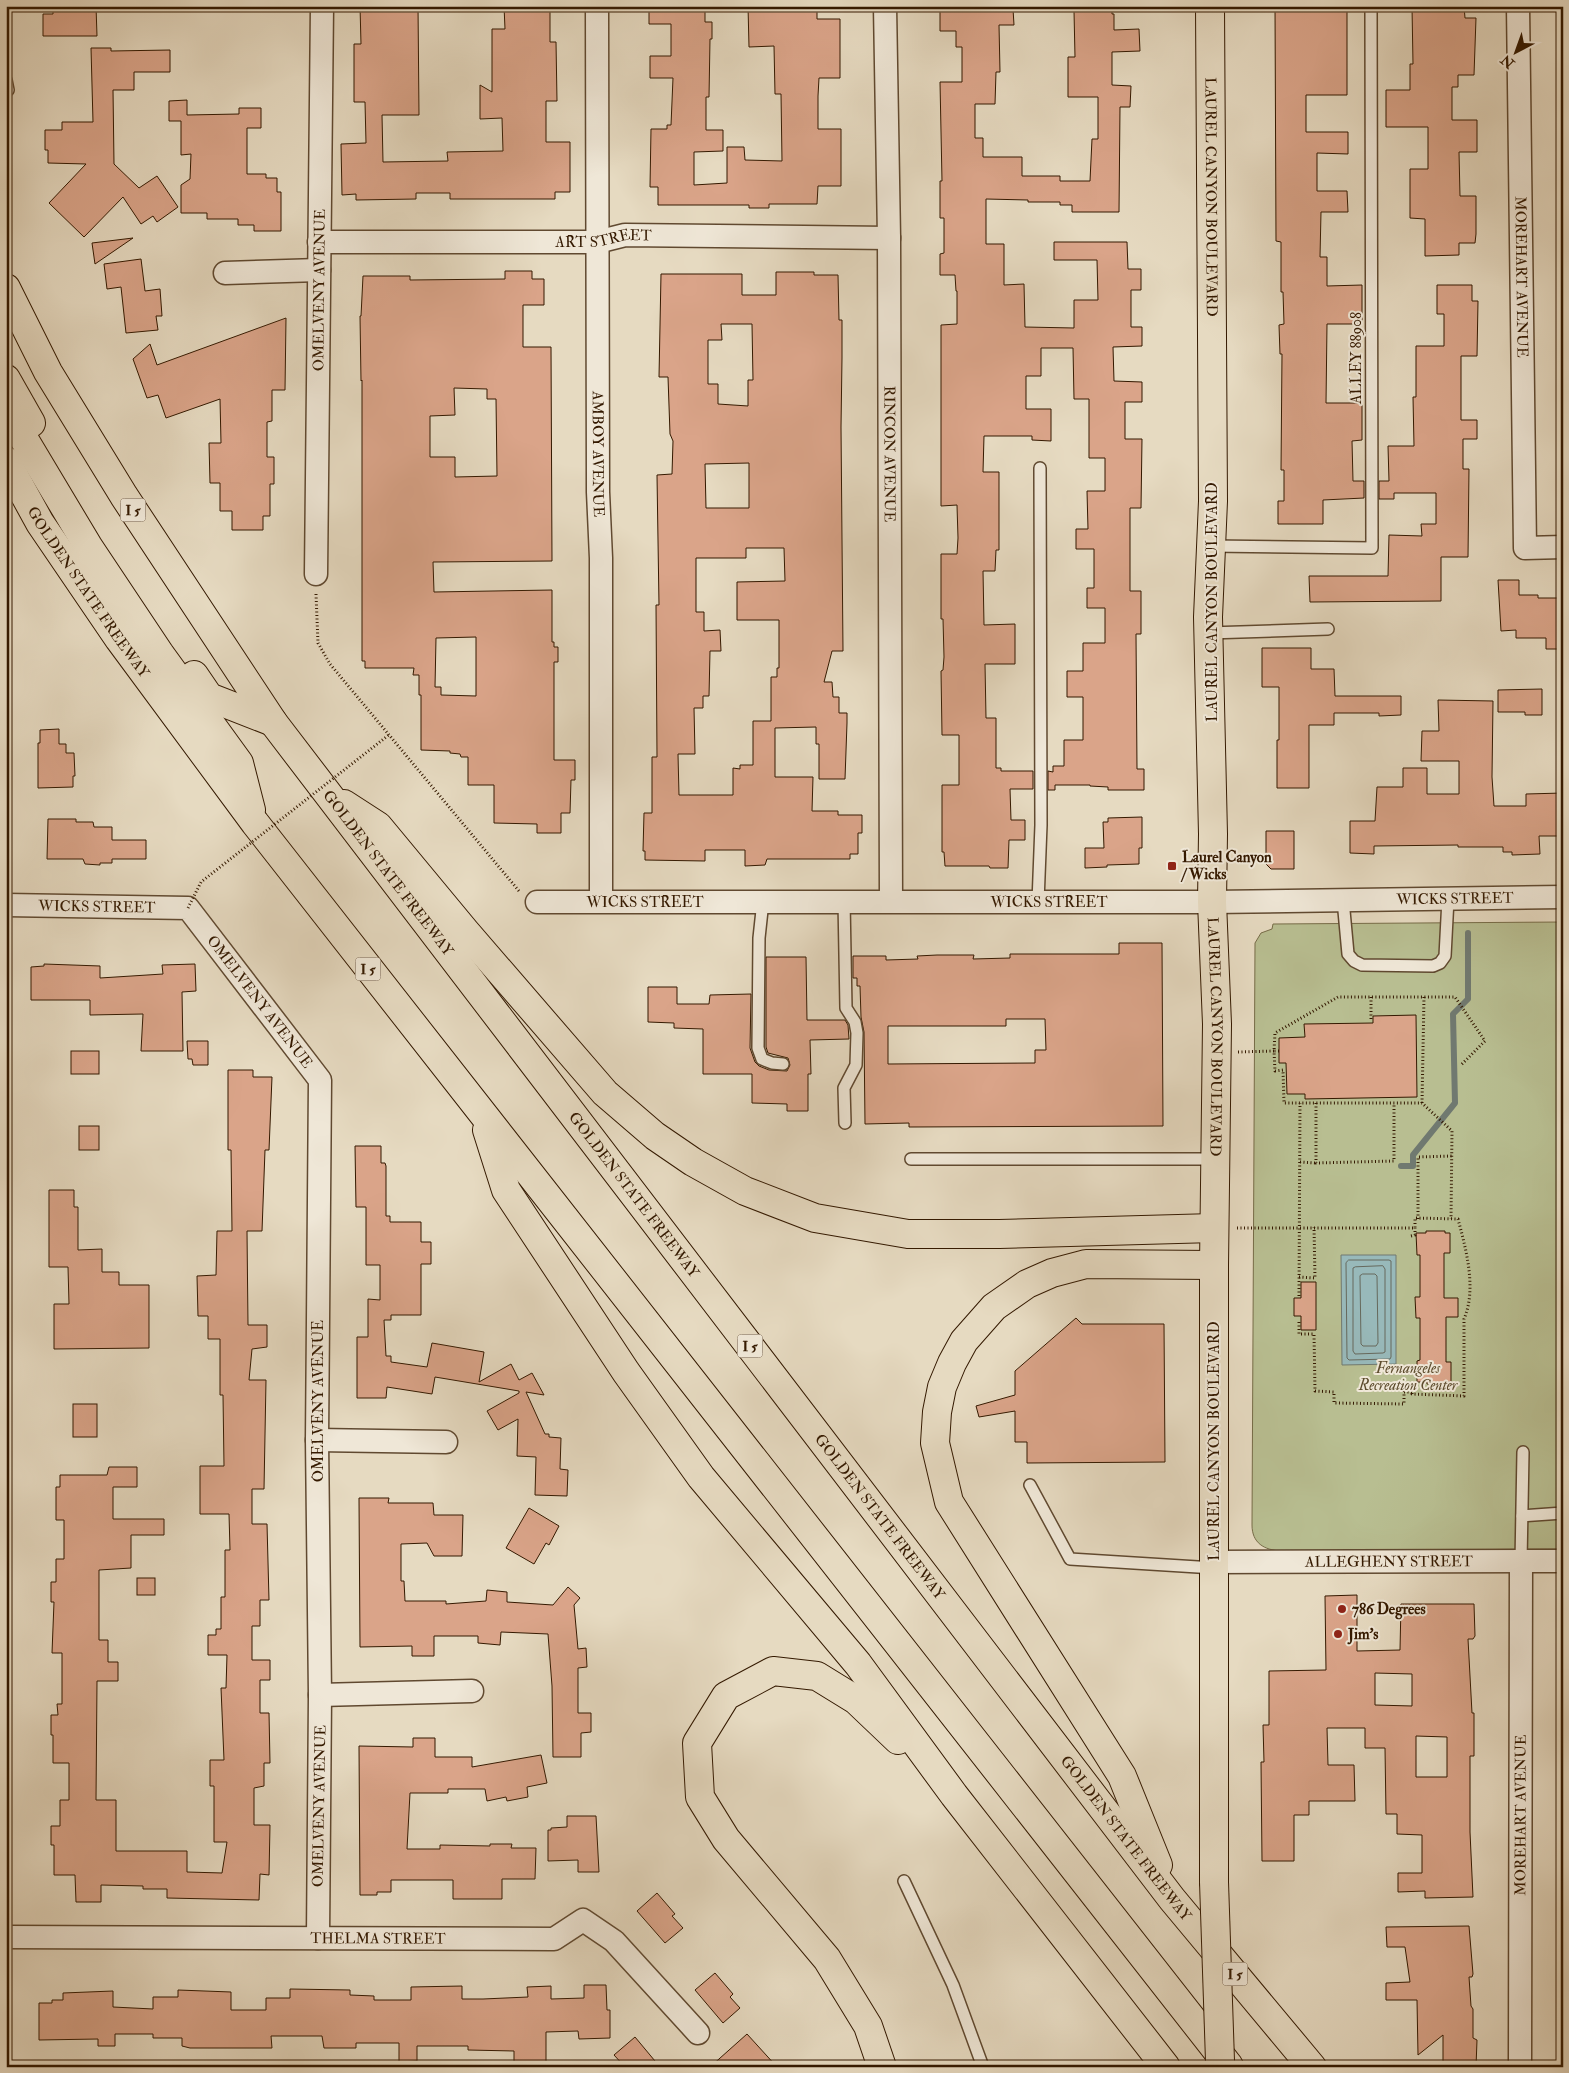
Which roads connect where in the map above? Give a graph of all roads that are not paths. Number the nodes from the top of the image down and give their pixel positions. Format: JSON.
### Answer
{"nodes":[{"id":1,"x":322,"y":6,"type":"edge"},
{"id":2,"x":598,"y":6,"type":"edge"},
{"id":3,"x":885,"y":6,"type":"edge"},
{"id":4,"x":1210,"y":6,"type":"edge"},
{"id":5,"x":1371,"y":6,"type":"edge"},
{"id":6,"x":1518,"y":6,"type":"edge"},
{"id":7,"x":889,"y":238,"type":"junction"},
{"id":8,"x":319,"y":242,"type":"junction"},
{"id":9,"x":597,"y":242,"type":"junction"},
{"id":10,"x":319,"y":270,"type":"junction"},
{"id":11,"x":225,"y":273,"type":"dead end"},
{"id":12,"x":6,"y":288,"type":"edge"},
{"id":13,"x":6,"y":379,"type":"edge"},
{"id":14,"x":6,"y":409,"type":"edge"},
{"id":15,"x":6,"y":461,"type":"edge"},
{"id":16,"x":1040,"y":468,"type":"dead end"},
{"id":17,"x":1211,"y":546,"type":"junction"},
{"id":18,"x":1563,"y":547,"type":"edge"},
{"id":19,"x":316,"y":574,"type":"road end"},
{"id":20,"x":1328,"y":629,"type":"dead end"},
{"id":21,"x":1209,"y":633,"type":"junction"},
{"id":22,"x":274,"y":722,"type":"junction"},
{"id":23,"x":327,"y":793,"type":"junction"},
{"id":24,"x":255,"y":823,"type":"junction"},
{"id":25,"x":1563,"y":897,"type":"edge"},
{"id":26,"x":1448,"y":899,"type":"junction"},
{"id":27,"x":601,"y":900,"type":"junction"},
{"id":28,"x":1342,"y":900,"type":"junction"},
{"id":29,"x":763,"y":901,"type":"junction"},
{"id":30,"x":844,"y":901,"type":"junction"},
{"id":31,"x":891,"y":901,"type":"junction"},
{"id":32,"x":537,"y":902,"type":"road end"},
{"id":33,"x":1038,"y":902,"type":"junction"},
{"id":34,"x":1212,"y":902,"type":"junction"},
{"id":35,"x":6,"y":905,"type":"edge"},
{"id":36,"x":188,"y":908,"type":"joint"},
{"id":37,"x":782,"y":1064,"type":"dead end"},
{"id":38,"x":482,"y":1114,"type":"junction"},
{"id":39,"x":845,"y":1123,"type":"dead end"},
{"id":40,"x":911,"y":1159,"type":"dead end"},
{"id":41,"x":1215,"y":1159,"type":"junction"},
{"id":42,"x":1214,"y":1228,"type":"junction"},
{"id":43,"x":1214,"y":1265,"type":"junction"},
{"id":44,"x":317,"y":1440,"type":"junction"},
{"id":45,"x":446,"y":1442,"type":"dead end"},
{"id":46,"x":1524,"y":1452,"type":"dead end"},
{"id":47,"x":1030,"y":1485,"type":"dead end"},
{"id":48,"x":1563,"y":1513,"type":"edge"},
{"id":49,"x":1522,"y":1516,"type":"junction"},
{"id":50,"x":1563,"y":1561,"type":"edge"},
{"id":51,"x":1521,"y":1562,"type":"junction"},
{"id":52,"x":1214,"y":1565,"type":"junction"},
{"id":53,"x":472,"y":1691,"type":"dead end"},
{"id":54,"x":320,"y":1695,"type":"junction"},
{"id":55,"x":954,"y":1795,"type":"junction"},
{"id":56,"x":904,"y":1881,"type":"dead end"},
{"id":57,"x":1172,"y":1898,"type":"junction"},
{"id":58,"x":6,"y":1937,"type":"edge"},
{"id":59,"x":318,"y":1938,"type":"junction"},
{"id":60,"x":698,"y":2034,"type":"dead end"},
{"id":61,"x":882,"y":2067,"type":"edge"},
{"id":62,"x":983,"y":2067,"type":"edge"},
{"id":63,"x":1166,"y":2067,"type":"edge"},
{"id":64,"x":1220,"y":2067,"type":"edge"},
{"id":65,"x":1230,"y":2067,"type":"edge"},
{"id":66,"x":1312,"y":2067,"type":"edge"},
{"id":67,"x":1520,"y":2067,"type":"edge"}],
"edges":[{"from":1,"to":8,"type":"street","name":"OMELVENY AVENUE"},
{"from":2,"to":9,"type":"street","name":"AMBOY AVENUE"},
{"from":3,"to":7,"type":"street","name":"RINCON AVENUE"},
{"from":4,"to":17,"type":"main road","name":"LAUREL CANYON BOULEVARD"},
{"from":5,"to":17,"type":"lane","name":"ALLEY 88908"},
{"from":6,"to":18,"type":"street","name":"MOREHART AVENUE"},
{"from":7,"to":9,"type":"street","name":"ART STREET"},
{"from":7,"to":31,"type":"street","name":"RINCON AVENUE"},
{"from":8,"to":9,"type":"street","name":"ART STREET"},
{"from":8,"to":10,"type":"street","name":"OMELVENY AVENUE"},
{"from":9,"to":27,"type":"street","name":"AMBOY AVENUE"},
{"from":10,"to":11,"type":"street"},
{"from":10,"to":19,"type":"street","name":"OMELVENY AVENUE"},
{"from":12,"to":22,"type":"main road","name":"GOLDEN STATE FREEWAY","number":"I 5"},
{"from":13,"to":22,"type":"main road"},
{"from":14,"to":24,"type":"main road"},
{"from":15,"to":24,"type":"main road","name":"GOLDEN STATE FREEWAY","number":"I 5"},
{"from":16,"to":33,"type":"lane"},
{"from":17,"to":21,"type":"main road","name":"LAUREL CANYON BOULEVARD"},
{"from":20,"to":21,"type":"lane"},
{"from":21,"to":34,"type":"main road","name":"LAUREL CANYON BOULEVARD"},
{"from":22,"to":23,"type":"main road","name":"GOLDEN STATE FREEWAY","number":"I 5"},
{"from":23,"to":42,"type":"main road"},
{"from":23,"to":57,"type":"main road","name":"GOLDEN STATE FREEWAY","number":"I 5"},
{"from":24,"to":38,"type":"main road","name":"GOLDEN STATE FREEWAY","number":"I 5"},
{"from":25,"to":26,"type":"street","name":"WICKS STREET"},
{"from":26,"to":28,"type":"street","name":"WICKS STREET"},
{"from":26,"to":28,"type":"lane"},
{"from":27,"to":29,"type":"street","name":"WICKS STREET"},
{"from":27,"to":32,"type":"street","name":"WICKS STREET"},
{"from":28,"to":34,"type":"street","name":"WICKS STREET"},
{"from":29,"to":30,"type":"street","name":"WICKS STREET"},
{"from":29,"to":37,"type":"lane"},
{"from":30,"to":31,"type":"street","name":"WICKS STREET"},
{"from":30,"to":39,"type":"lane"},
{"from":31,"to":33,"type":"street","name":"WICKS STREET"},
{"from":33,"to":34,"type":"street","name":"WICKS STREET"},
{"from":34,"to":41,"type":"main road","name":"LAUREL CANYON BOULEVARD"},
{"from":35,"to":36,"type":"street","name":"WICKS STREET"},
{"from":36,"to":44,"type":"street","name":"OMELVENY AVENUE"},
{"from":38,"to":55,"type":"main road"},
{"from":38,"to":65,"type":"main road","name":"GOLDEN STATE FREEWAY","number":"I 5"},
{"from":40,"to":41,"type":"lane"},
{"from":41,"to":42,"type":"main road","name":"LAUREL CANYON BOULEVARD"},
{"from":42,"to":43,"type":"main road","name":"LAUREL CANYON BOULEVARD"},
{"from":43,"to":52,"type":"main road","name":"LAUREL CANYON BOULEVARD"},
{"from":43,"to":57,"type":"main road"},
{"from":44,"to":45,"type":"street"},
{"from":44,"to":54,"type":"street","name":"OMELVENY AVENUE"},
{"from":46,"to":49,"type":"lane"},
{"from":47,"to":52,"type":"lane"},
{"from":48,"to":49,"type":"lane"},
{"from":49,"to":51,"type":"lane"},
{"from":50,"to":51,"type":"street","name":"ALLEGHENY STREET"},
{"from":51,"to":52,"type":"street","name":"ALLEGHENY STREET"},
{"from":51,"to":67,"type":"street","name":"MOREHART AVENUE"},
{"from":52,"to":64,"type":"main road","name":"LAUREL CANYON BOULEVARD","bridge":true},
{"from":53,"to":54,"type":"street"},
{"from":54,"to":59,"type":"street","name":"OMELVENY AVENUE"},
{"from":55,"to":61,"type":"main road"},
{"from":55,"to":63,"type":"main road"},
{"from":56,"to":62,"type":"lane"},
{"from":57,"to":66,"type":"main road","name":"GOLDEN STATE FREEWAY","number":"I 5"},
{"from":58,"to":59,"type":"street","name":"THELMA STREET"},
{"from":59,"to":60,"type":"street","name":"THELMA STREET"}]}
